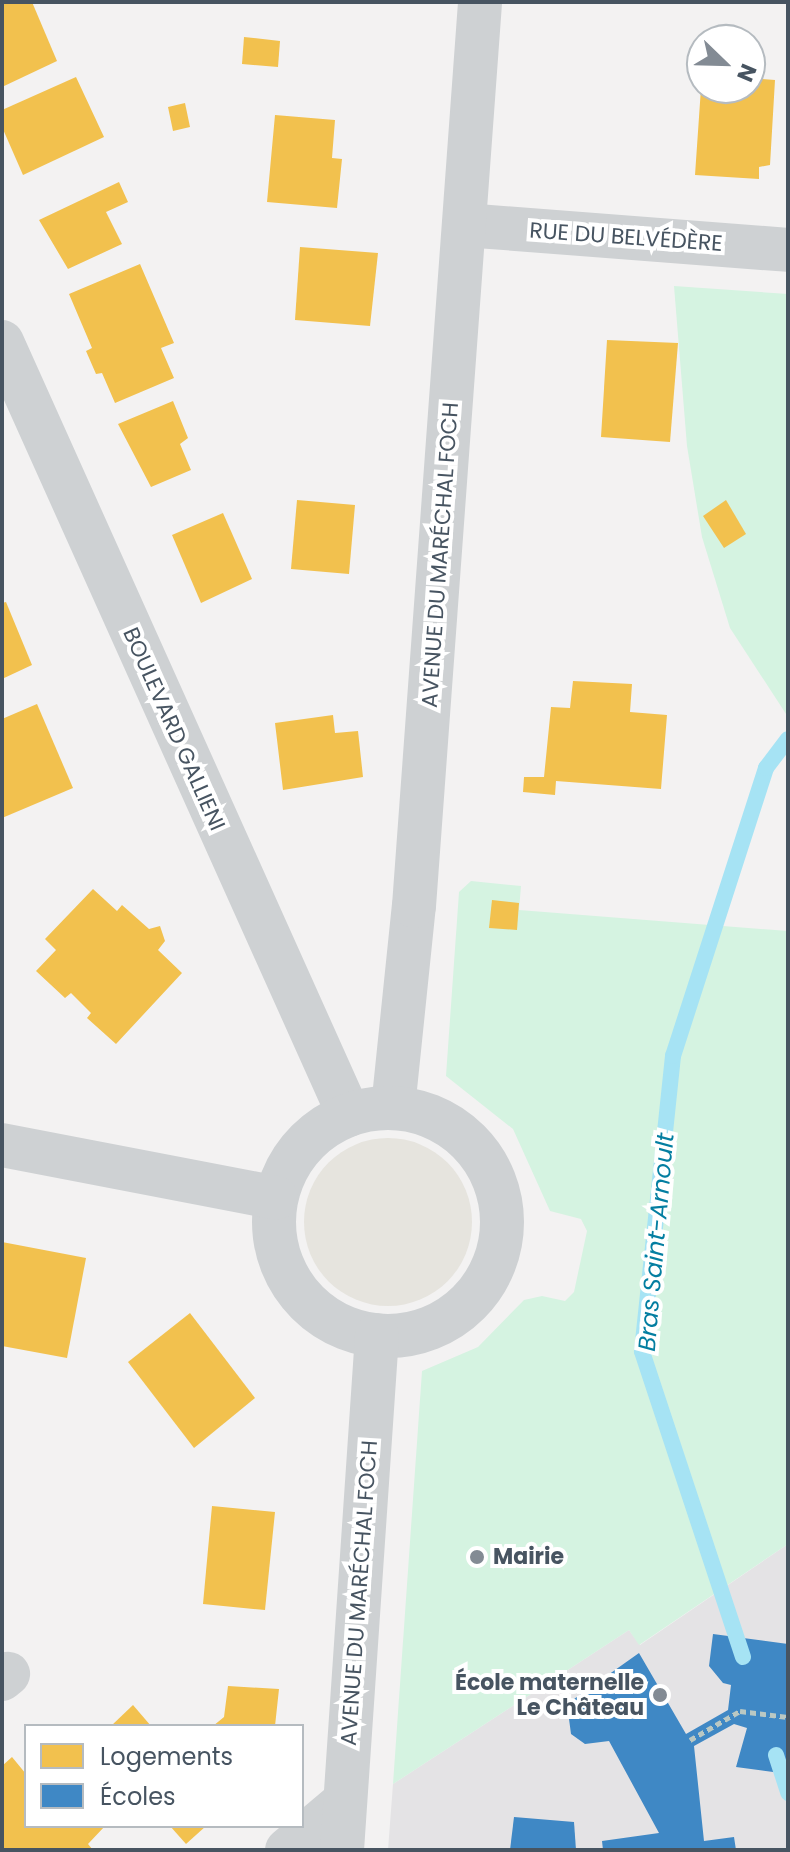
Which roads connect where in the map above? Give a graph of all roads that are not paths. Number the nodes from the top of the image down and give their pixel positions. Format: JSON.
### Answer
{"nodes":[{"id":1,"x":480,"y":2,"type":"edge"},
{"id":2,"x":464,"y":225,"type":"junction"},
{"id":3,"x":788,"y":250,"type":"edge"},
{"id":4,"x":2,"y":342,"type":"edge"},
{"id":5,"x":393,"y":1108,"type":"junction"},
{"id":6,"x":349,"y":1115,"type":"junction"},
{"id":7,"x":2,"y":1145,"type":"edge"},
{"id":8,"x":276,"y":1198,"type":"junction"},
{"id":9,"x":377,"y":1335,"type":"junction"},
{"id":10,"x":345,"y":1801,"type":"junction"},
{"id":11,"x":287,"y":1850,"type":"edge"},
{"id":12,"x":342,"y":1850,"type":"edge"}],
"edges":[{"from":1,"to":2,"type":"street","name":"AVENUE DU MARÉCHAL FOCH"},
{"from":2,"to":3,"type":"street","name":"RUE DU BELVÉDÈRE"},
{"from":2,"to":5,"type":"street","name":"AVENUE DU MARÉCHAL FOCH"},
{"from":4,"to":6,"type":"street","name":"BOULEVARD GALLIENI"},
{"from":5,"to":6,"type":"street"},
{"from":5,"to":9,"type":"street"},
{"from":6,"to":8,"type":"street"},
{"from":7,"to":8,"type":"street"},
{"from":8,"to":9,"type":"street"},
{"from":9,"to":10,"type":"street","name":"AVENUE DU MARÉCHAL FOCH"},
{"from":10,"to":11,"type":"street"},
{"from":10,"to":12,"type":"street","name":"AVENUE DU MARÉCHAL FOCH"}]}
